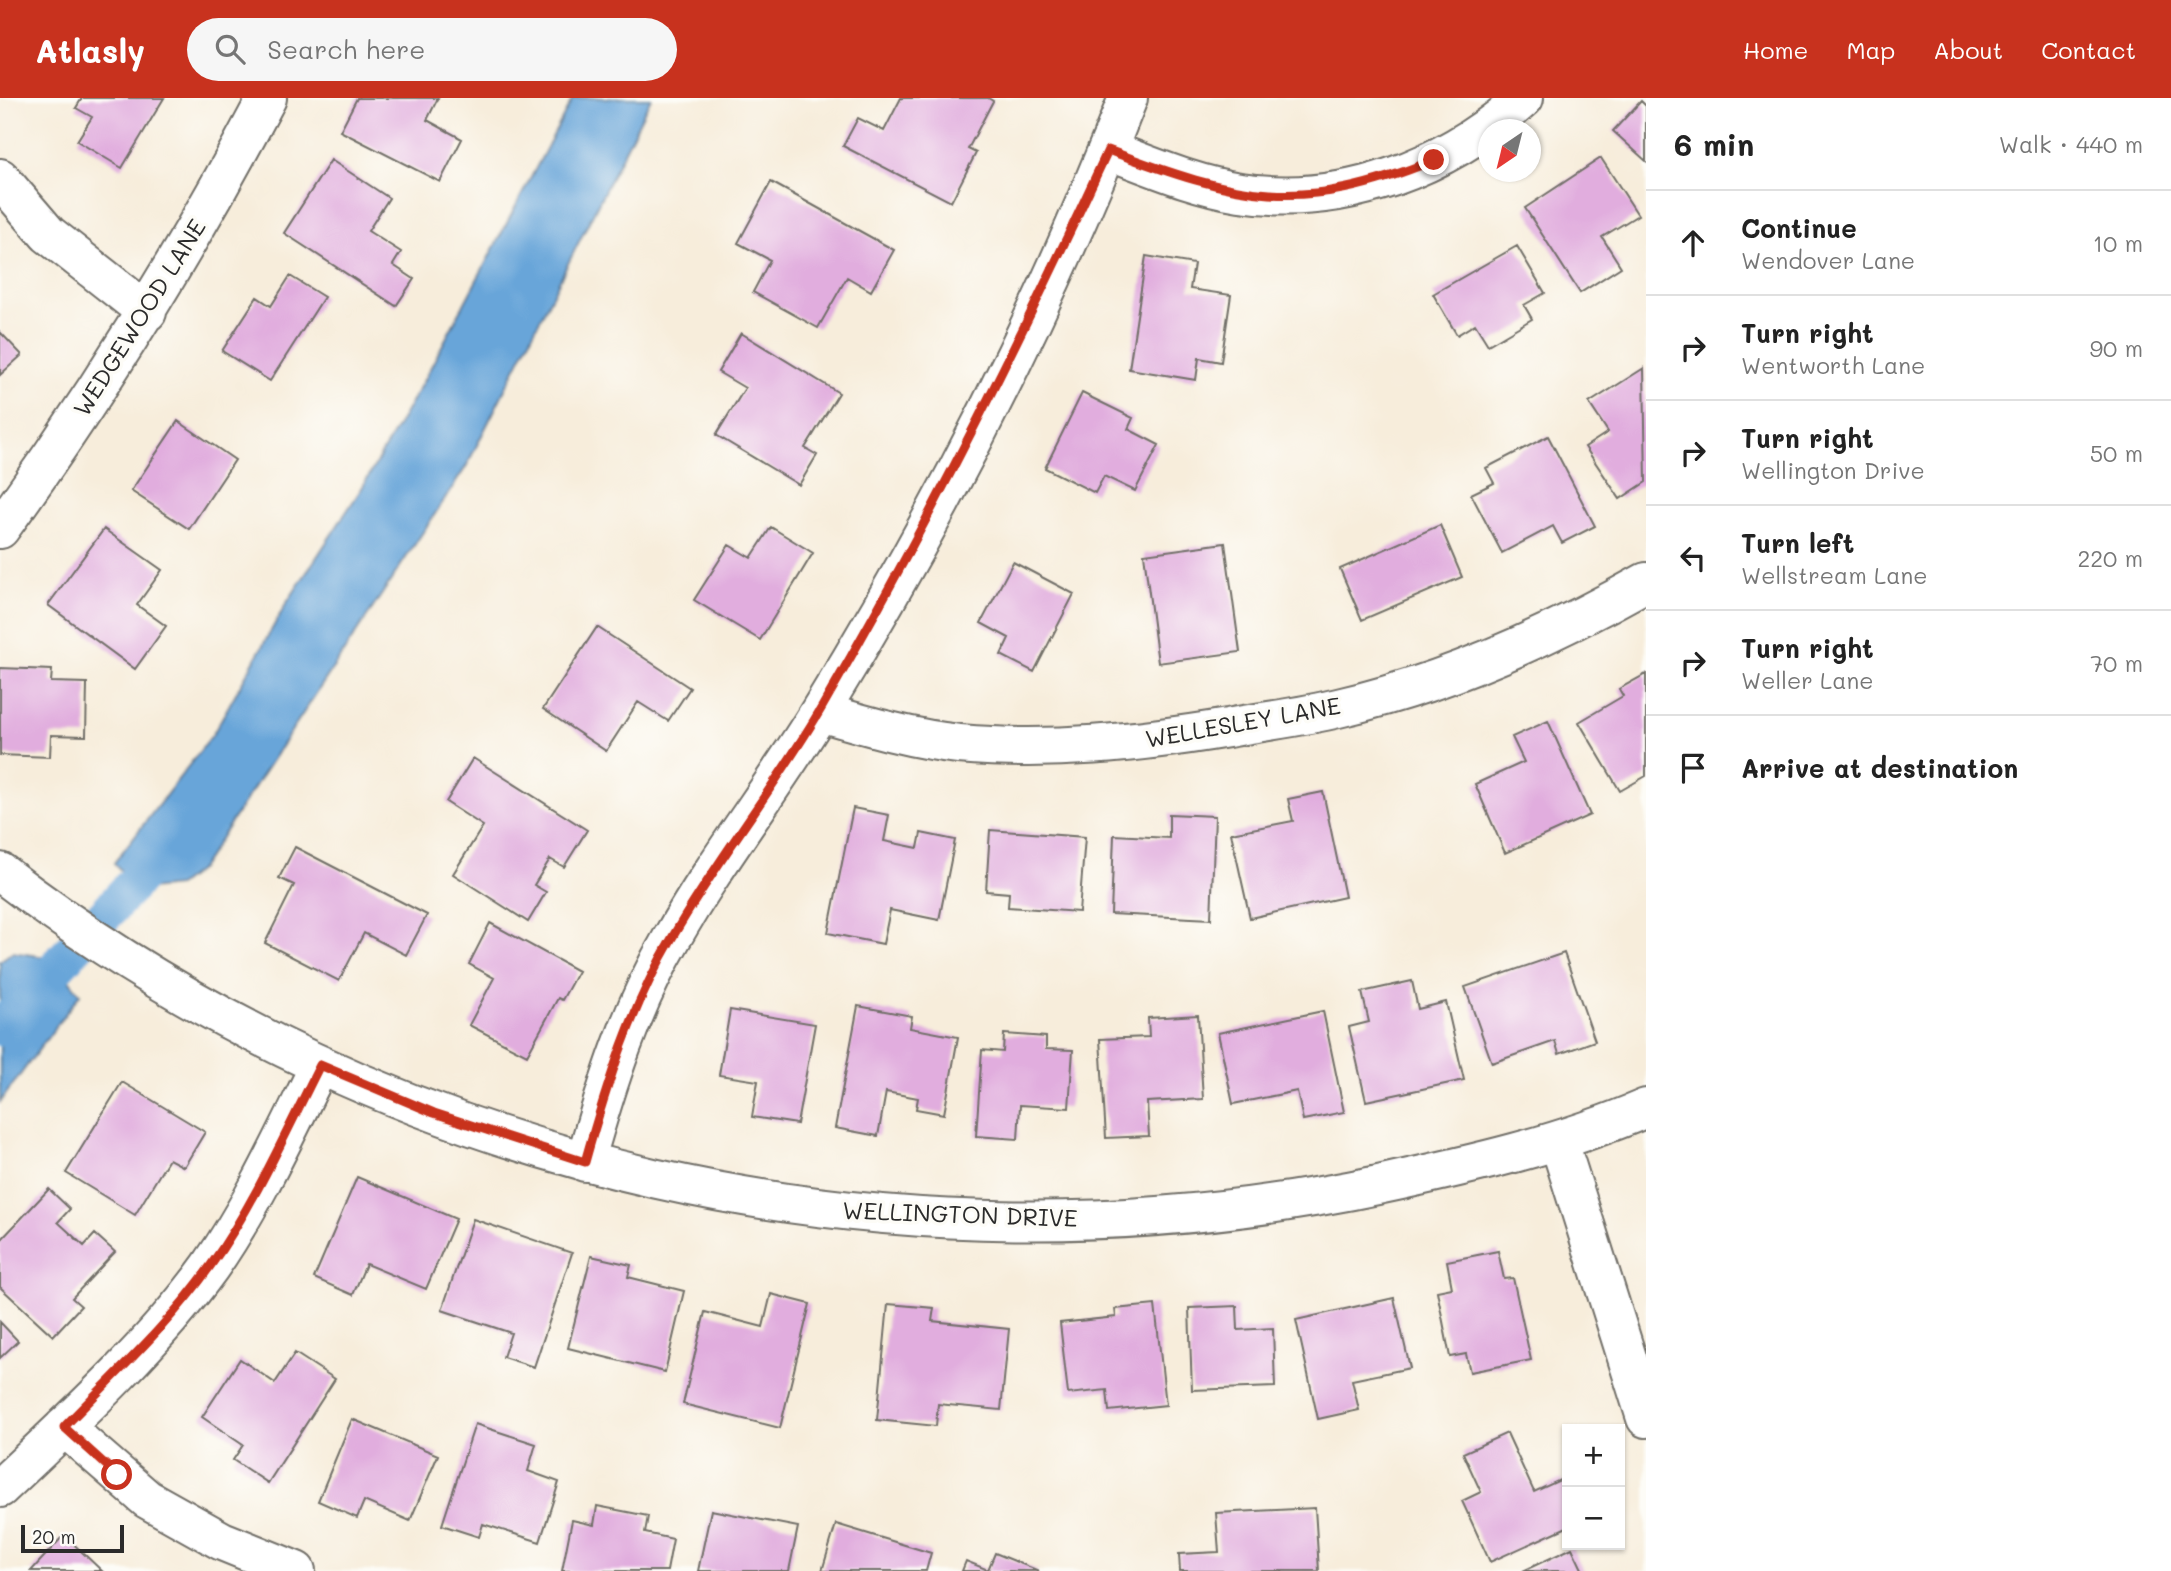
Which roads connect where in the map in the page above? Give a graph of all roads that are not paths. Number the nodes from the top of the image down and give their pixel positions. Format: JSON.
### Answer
{"nodes":[{"id":1,"x":267,"y":98,"type":"edge"},
{"id":2,"x":1128,"y":98,"type":"edge"},
{"id":3,"x":1524,"y":98,"type":"edge"},
{"id":4,"x":1108,"y":150,"type":"junction"},
{"id":5,"x":0,"y":178,"type":"edge"},
{"id":6,"x":147,"y":312,"type":"junction"},
{"id":7,"x":0,"y":529,"type":"edge"},
{"id":8,"x":1646,"y":582,"type":"edge"},
{"id":9,"x":820,"y":712,"type":"junction"},
{"id":10,"x":5,"y":875,"type":"edge"},
{"id":11,"x":320,"y":1065,"type":"junction"},
{"id":12,"x":1646,"y":1108,"type":"edge"},
{"id":13,"x":1559,"y":1142,"type":"junction"},
{"id":14,"x":585,"y":1162,"type":"junction"},
{"id":15,"x":1646,"y":1418,"type":"edge"},
{"id":16,"x":64,"y":1427,"type":"junction"},
{"id":17,"x":0,"y":1488,"type":"edge"},
{"id":18,"x":296,"y":1571,"type":"edge"}],
"edges":[{"from":1,"to":6,"type":"street","name":"WEDGEWOOD LANE"},
{"from":2,"to":4,"type":"street"},
{"from":3,"to":4,"type":"street"},
{"from":4,"to":9,"type":"street"},
{"from":5,"to":6,"type":"street"},
{"from":6,"to":7,"type":"street","name":"WEDGEWOOD LANE"},
{"from":8,"to":9,"type":"street","name":"WELLESLEY LANE"},
{"from":9,"to":14,"type":"street"},
{"from":10,"to":11,"type":"street","name":"WELLINGTON DRIVE"},
{"from":11,"to":14,"type":"street","name":"WELLINGTON DRIVE"},
{"from":11,"to":16,"type":"street"},
{"from":12,"to":13,"type":"street","name":"WELLINGTON DRIVE"},
{"from":13,"to":14,"type":"street","name":"WELLINGTON DRIVE"},
{"from":13,"to":15,"type":"street"},
{"from":16,"to":17,"type":"street"},
{"from":16,"to":18,"type":"street"}]}
